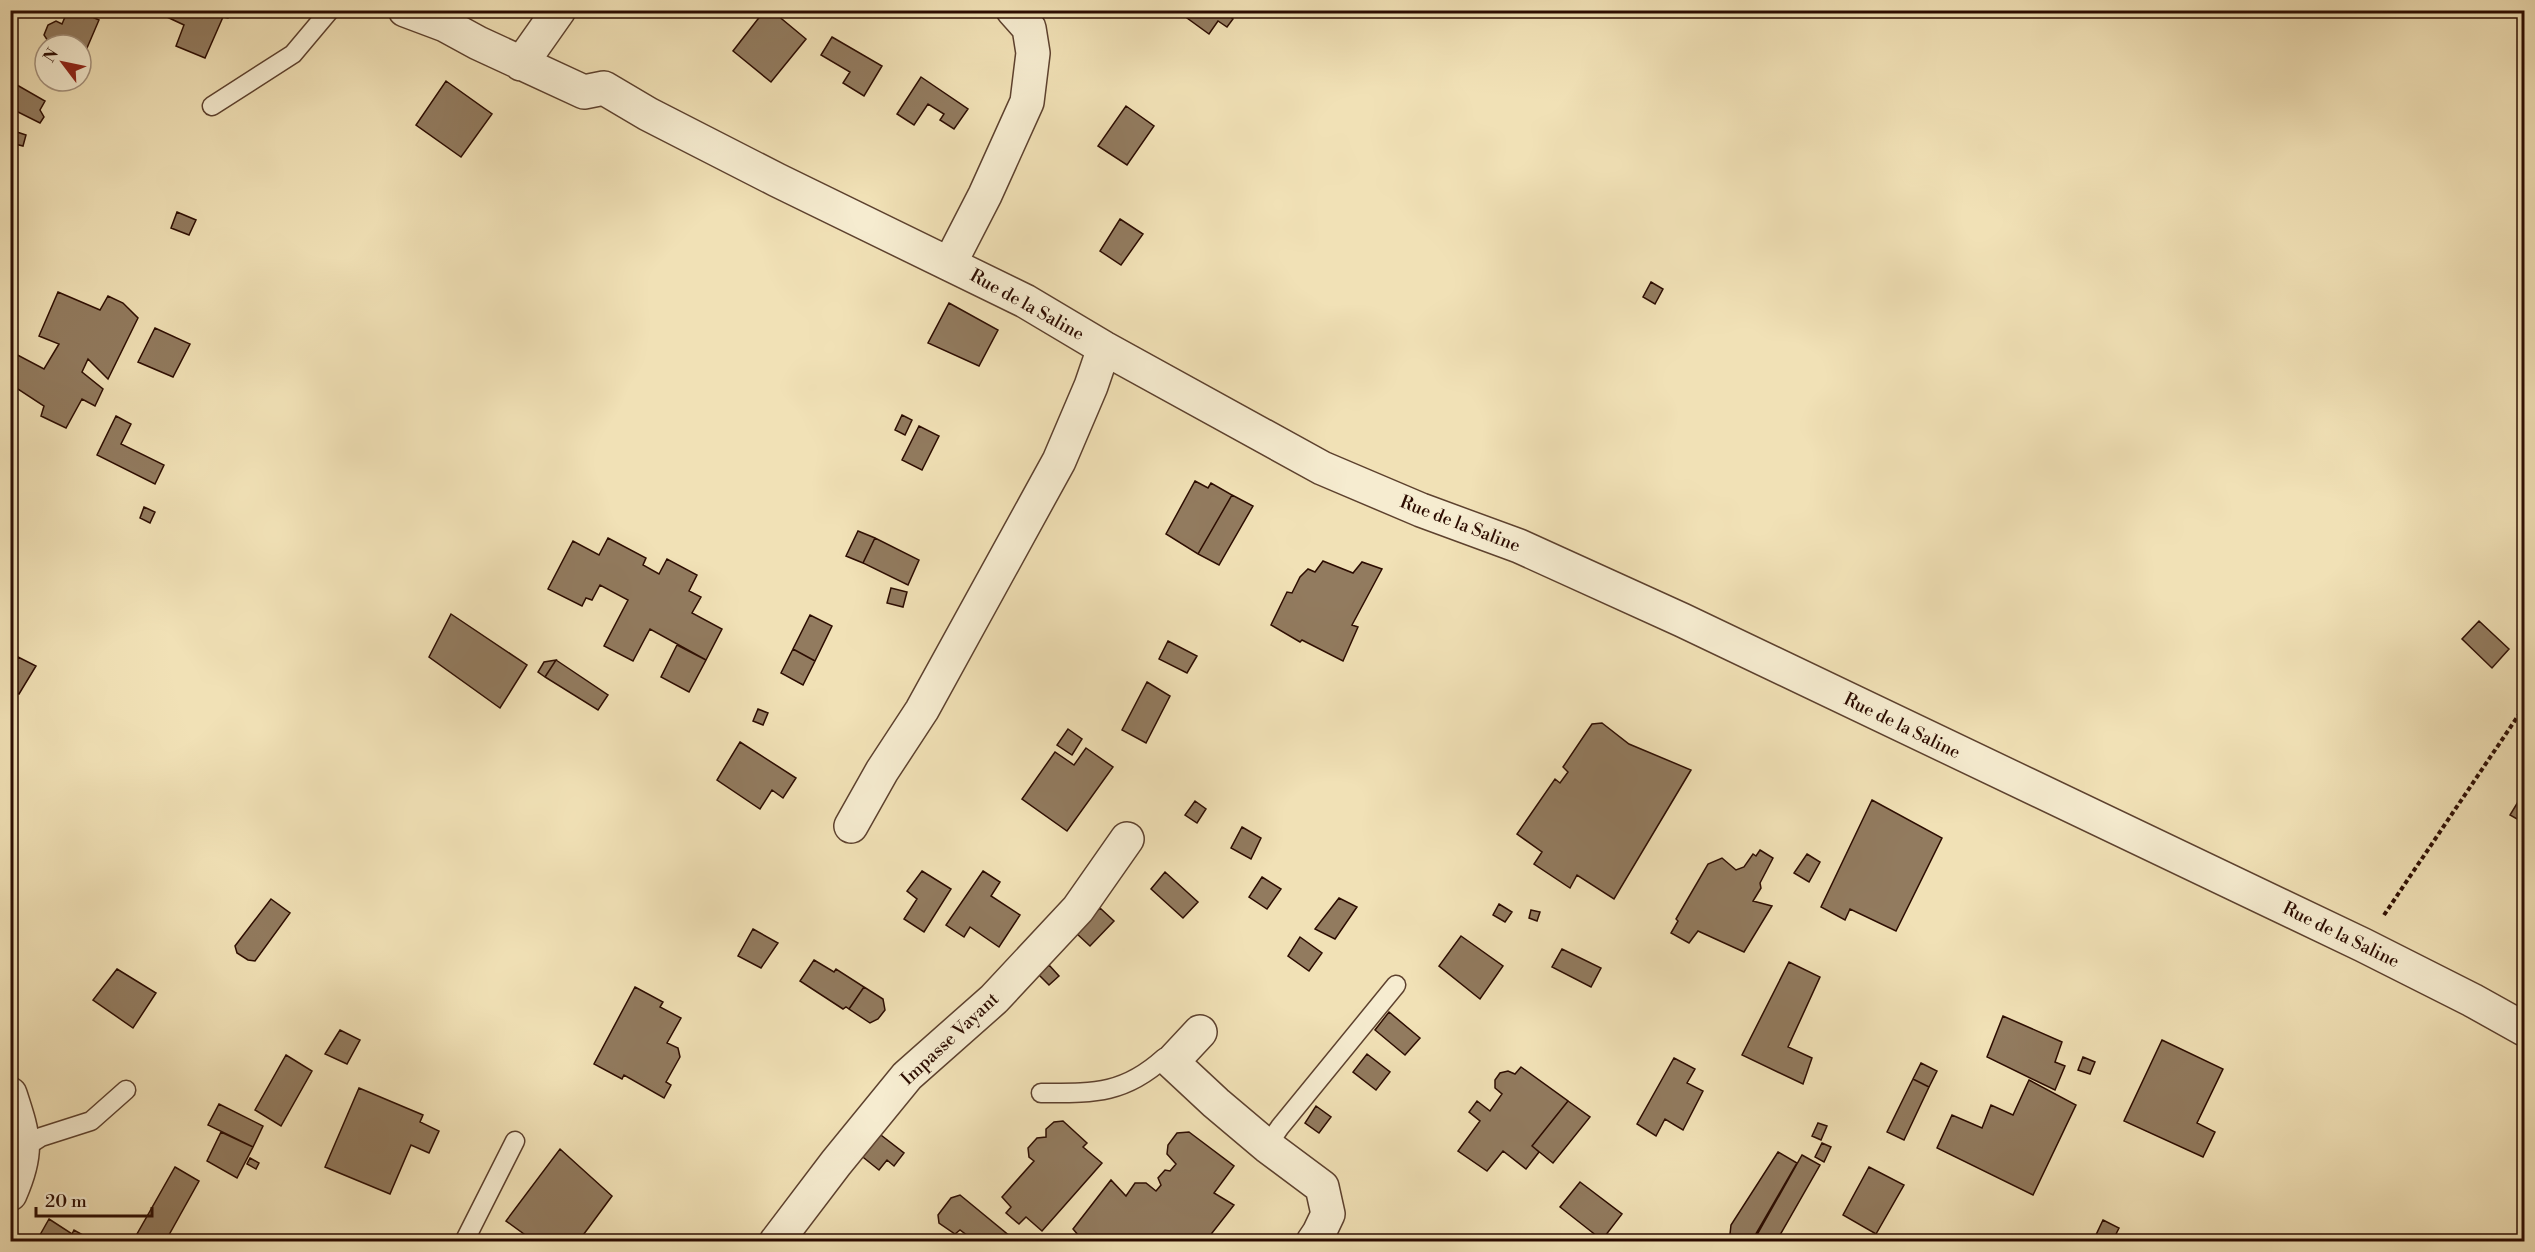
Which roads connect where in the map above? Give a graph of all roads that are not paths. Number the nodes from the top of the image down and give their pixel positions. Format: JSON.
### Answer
{"nodes":[{"id":1,"x":330,"y":10,"type":"edge"},
{"id":2,"x":405,"y":10,"type":"edge"},
{"id":3,"x":559,"y":10,"type":"edge"},
{"id":4,"x":1013,"y":10,"type":"edge"},
{"id":5,"x":521,"y":64,"type":"junction"},
{"id":6,"x":212,"y":106,"type":"dead end"},
{"id":7,"x":950,"y":263,"type":"junction"},
{"id":8,"x":1104,"y":348,"type":"junction"},
{"id":9,"x":851,"y":826,"type":"dead end"},
{"id":10,"x":1127,"y":839,"type":"dead end"},
{"id":11,"x":1396,"y":985,"type":"dead end"},
{"id":12,"x":2524,"y":1029,"type":"edge"},
{"id":13,"x":1200,"y":1032,"type":"dead end"},
{"id":14,"x":1172,"y":1062,"type":"junction"},
{"id":15,"x":126,"y":1090,"type":"dead end"},
{"id":16,"x":1041,"y":1093,"type":"dead end"},
{"id":17,"x":10,"y":1094,"type":"edge"},
{"id":18,"x":515,"y":1142,"type":"dead end"},
{"id":19,"x":1267,"y":1146,"type":"junction"},
{"id":20,"x":24,"y":1148,"type":"junction"},
{"id":21,"x":10,"y":1194,"type":"edge"},
{"id":22,"x":1321,"y":1239,"type":"edge"},
{"id":23,"x":464,"y":1242,"type":"edge"},
{"id":24,"x":776,"y":1242,"type":"edge"}],
"edges":[{"from":1,"to":6,"type":"lane"},
{"from":2,"to":5,"type":"street","name":"Rue de la Saline"},
{"from":3,"to":5,"type":"street"},
{"from":4,"to":7,"type":"street"},
{"from":5,"to":7,"type":"street","name":"Rue de la Saline"},
{"from":7,"to":8,"type":"street","name":"Rue de la Saline"},
{"from":8,"to":9,"type":"street"},
{"from":8,"to":12,"type":"street","name":"Rue de la Saline"},
{"from":10,"to":24,"type":"street","name":"Impasse Vayant"},
{"from":11,"to":19,"type":"lane"},
{"from":13,"to":14,"type":"street"},
{"from":14,"to":16,"type":"lane"},
{"from":14,"to":19,"type":"street"},
{"from":15,"to":20,"type":"lane"},
{"from":17,"to":20,"type":"street"},
{"from":18,"to":23,"type":"lane"},
{"from":19,"to":22,"type":"street"},
{"from":20,"to":21,"type":"street"}]}
